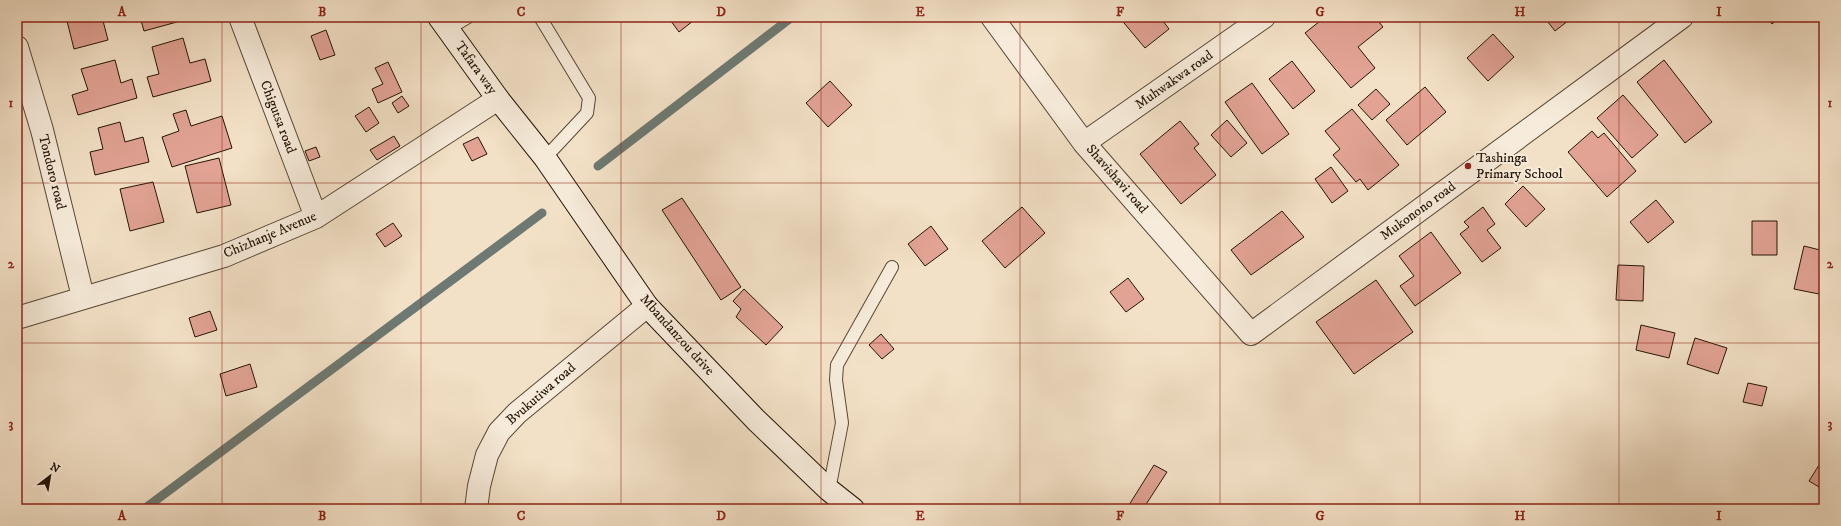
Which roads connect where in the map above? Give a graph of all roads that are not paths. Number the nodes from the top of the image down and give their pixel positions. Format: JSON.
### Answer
{"nodes":[{"id":1,"x":240,"y":17,"type":"edge"},
{"id":2,"x":468,"y":17,"type":"edge"},
{"id":3,"x":540,"y":17,"type":"edge"},
{"id":4,"x":992,"y":17,"type":"edge"},
{"id":5,"x":1264,"y":17,"type":"edge"},
{"id":6,"x":1682,"y":17,"type":"edge"},
{"id":7,"x":444,"y":23,"type":"edge"},
{"id":8,"x":17,"y":47,"type":"edge"},
{"id":9,"x":498,"y":99,"type":"junction"},
{"id":10,"x":1084,"y":143,"type":"junction"},
{"id":11,"x":545,"y":158,"type":"junction"},
{"id":12,"x":316,"y":217,"type":"junction"},
{"id":13,"x":892,"y":266,"type":"dead end"},
{"id":14,"x":83,"y":297,"type":"junction"},
{"id":15,"x":647,"y":306,"type":"junction"},
{"id":16,"x":17,"y":318,"type":"edge"},
{"id":17,"x":1251,"y":334,"type":"joint"},
{"id":18,"x":830,"y":490,"type":"junction"},
{"id":19,"x":476,"y":509,"type":"edge"},
{"id":20,"x":853,"y":509,"type":"edge"}],
"edges":[{"from":1,"to":12,"type":"street","name":"Chigutsa road"},
{"from":2,"to":7,"type":"lane"},
{"from":3,"to":11,"type":"lane"},
{"from":4,"to":10,"type":"street","name":"Shavishavi road"},
{"from":5,"to":10,"type":"street","name":"Muhwakwa road"},
{"from":6,"to":17,"type":"street","name":"Mukonono road"},
{"from":7,"to":9,"type":"street","name":"Tafara way"},
{"from":8,"to":14,"type":"street","name":"Tondoro road"},
{"from":9,"to":11,"type":"street","name":"Mbandanzou drive"},
{"from":9,"to":12,"type":"street","name":"Chizhanje Avenue"},
{"from":10,"to":17,"type":"street","name":"Shavishavi road"},
{"from":11,"to":15,"type":"street","name":"Mbandanzou drive"},
{"from":12,"to":14,"type":"street","name":"Chizhanje Avenue"},
{"from":13,"to":18,"type":"lane"},
{"from":14,"to":16,"type":"street","name":"Chizhanje Avenue"},
{"from":15,"to":18,"type":"street","name":"Mbandanzou drive"},
{"from":15,"to":19,"type":"street","name":"Bvukutiwa road"},
{"from":18,"to":20,"type":"street","name":"Mbandanzou drive"}]}
